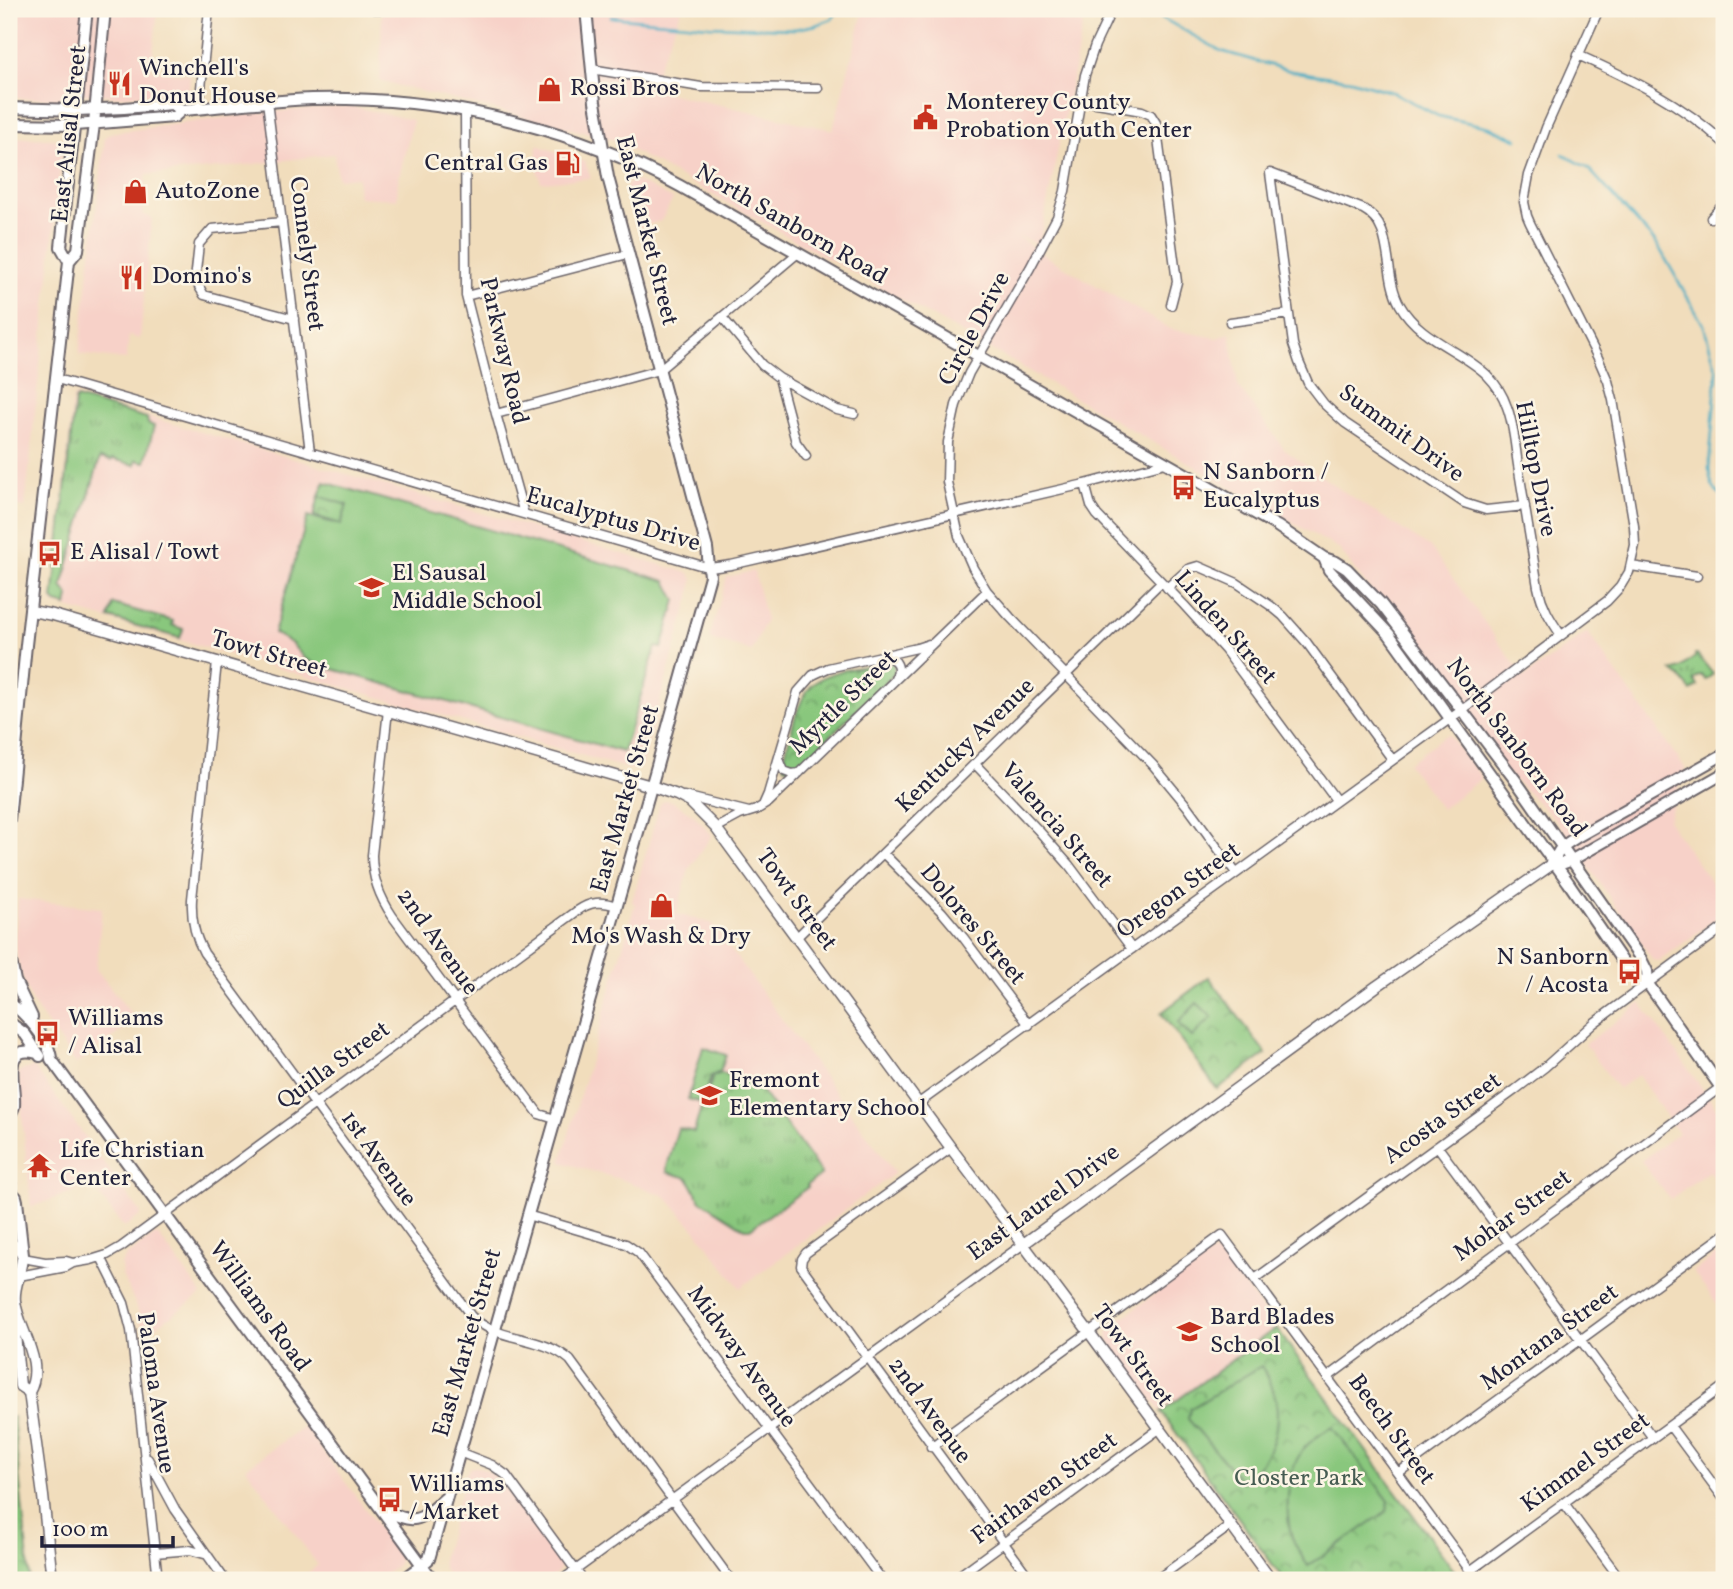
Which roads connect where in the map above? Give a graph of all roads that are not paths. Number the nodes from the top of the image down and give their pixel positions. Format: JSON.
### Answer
{"nodes":[{"id":1,"x":87,"y":9,"type":"edge"},
{"id":2,"x":105,"y":9,"type":"edge"},
{"id":3,"x":209,"y":9,"type":"edge"},
{"id":4,"x":375,"y":9,"type":"edge"},
{"id":5,"x":384,"y":9,"type":"edge"},
{"id":6,"x":586,"y":9,"type":"edge"},
{"id":7,"x":1112,"y":9,"type":"edge"},
{"id":8,"x":1599,"y":9,"type":"edge"},
{"id":9,"x":1578,"y":55,"type":"junction"},
{"id":10,"x":591,"y":69,"type":"junction"},
{"id":11,"x":818,"y":88,"type":"dead end"},
{"id":12,"x":1080,"y":100,"type":"junction"},
{"id":13,"x":267,"y":101,"type":"junction"},
{"id":14,"x":9,"y":107,"type":"edge"},
{"id":15,"x":199,"y":108,"type":"junction"},
{"id":16,"x":95,"y":109,"type":"junction"},
{"id":17,"x":77,"y":110,"type":"junction"},
{"id":18,"x":182,"y":110,"type":"junction"},
{"id":19,"x":465,"y":110,"type":"junction"},
{"id":20,"x":9,"y":124,"type":"edge"},
{"id":21,"x":94,"y":124,"type":"junction"},
{"id":22,"x":75,"y":125,"type":"junction"},
{"id":23,"x":1724,"y":143,"type":"edge"},
{"id":24,"x":602,"y":150,"type":"junction"},
{"id":25,"x":1270,"y":173,"type":"joint"},
{"id":26,"x":1724,"y":203,"type":"edge"},
{"id":27,"x":1711,"y":218,"type":"dead end"},
{"id":28,"x":282,"y":222,"type":"junction"},
{"id":29,"x":798,"y":253,"type":"junction"},
{"id":30,"x":628,"y":254,"type":"junction"},
{"id":31,"x":69,"y":261,"type":"junction"},
{"id":32,"x":467,"y":296,"type":"junction"},
{"id":33,"x":1171,"y":305,"type":"dead end"},
{"id":34,"x":1289,"y":314,"type":"junction"},
{"id":35,"x":722,"y":317,"type":"junction"},
{"id":36,"x":294,"y":319,"type":"junction"},
{"id":37,"x":1230,"y":321,"type":"dead end"},
{"id":38,"x":978,"y":357,"type":"junction"},
{"id":39,"x":659,"y":370,"type":"junction"},
{"id":40,"x":779,"y":378,"type":"junction"},
{"id":41,"x":57,"y":379,"type":"junction"},
{"id":42,"x":496,"y":414,"type":"junction"},
{"id":43,"x":854,"y":414,"type":"dead end"},
{"id":44,"x":310,"y":452,"type":"junction"},
{"id":45,"x":806,"y":456,"type":"dead end"},
{"id":46,"x":1165,"y":463,"type":"junction"},
{"id":47,"x":1085,"y":484,"type":"junction"},
{"id":48,"x":1525,"y":506,"type":"junction"},
{"id":49,"x":524,"y":514,"type":"junction"},
{"id":50,"x":954,"y":514,"type":"junction"},
{"id":51,"x":1324,"y":558,"type":"junction"},
{"id":52,"x":1631,"y":566,"type":"junction"},
{"id":53,"x":710,"y":568,"type":"junction"},
{"id":54,"x":1698,"y":576,"type":"dead end"},
{"id":55,"x":1164,"y":585,"type":"junction"},
{"id":56,"x":987,"y":590,"type":"junction"},
{"id":57,"x":31,"y":611,"type":"junction"},
{"id":58,"x":1561,"y":635,"type":"junction"},
{"id":59,"x":935,"y":641,"type":"junction"},
{"id":60,"x":882,"y":657,"type":"junction"},
{"id":61,"x":217,"y":662,"type":"junction"},
{"id":62,"x":1067,"y":674,"type":"junction"},
{"id":63,"x":893,"y":682,"type":"junction"},
{"id":64,"x":388,"y":710,"type":"junction"},
{"id":65,"x":1462,"y":710,"type":"junction"},
{"id":66,"x":1449,"y":719,"type":"junction"},
{"id":67,"x":1724,"y":754,"type":"edge"},
{"id":68,"x":779,"y":756,"type":"junction"},
{"id":69,"x":1392,"y":759,"type":"junction"},
{"id":70,"x":975,"y":764,"type":"junction"},
{"id":71,"x":801,"y":771,"type":"junction"},
{"id":72,"x":1724,"y":773,"type":"edge"},
{"id":73,"x":651,"y":786,"type":"junction"},
{"id":74,"x":669,"y":792,"type":"junction"},
{"id":75,"x":1336,"y":800,"type":"junction"},
{"id":76,"x":761,"y":807,"type":"junction"},
{"id":77,"x":749,"y":812,"type":"junction"},
{"id":78,"x":9,"y":820,"type":"edge"},
{"id":79,"x":716,"y":828,"type":"junction"},
{"id":80,"x":1563,"y":846,"type":"junction"},
{"id":81,"x":883,"y":853,"type":"junction"},
{"id":82,"x":1572,"y":860,"type":"junction"},
{"id":83,"x":1554,"y":863,"type":"junction"},
{"id":84,"x":1236,"y":873,"type":"junction"},
{"id":85,"x":617,"y":906,"type":"junction"},
{"id":86,"x":1724,"y":927,"type":"edge"},
{"id":87,"x":797,"y":937,"type":"junction"},
{"id":88,"x":1132,"y":949,"type":"junction"},
{"id":89,"x":9,"y":951,"type":"edge"},
{"id":90,"x":1648,"y":984,"type":"junction"},
{"id":91,"x":456,"y":1000,"type":"junction"},
{"id":92,"x":9,"y":1003,"type":"edge"},
{"id":93,"x":9,"y":1022,"type":"edge"},
{"id":94,"x":1029,"y":1025,"type":"junction"},
{"id":95,"x":36,"y":1030,"type":"junction"},
{"id":96,"x":37,"y":1053,"type":"junction"},
{"id":97,"x":51,"y":1059,"type":"junction"},
{"id":98,"x":1723,"y":1090,"type":"edge"},
{"id":99,"x":919,"y":1103,"type":"junction"},
{"id":100,"x":314,"y":1104,"type":"junction"},
{"id":101,"x":9,"y":1116,"type":"edge"},
{"id":102,"x":555,"y":1119,"type":"junction"},
{"id":103,"x":1438,"y":1147,"type":"junction"},
{"id":104,"x":951,"y":1148,"type":"junction"},
{"id":105,"x":9,"y":1170,"type":"edge"},
{"id":106,"x":10,"y":1193,"type":"edge"},
{"id":107,"x":164,"y":1213,"type":"junction"},
{"id":108,"x":527,"y":1216,"type":"junction"},
{"id":109,"x":1724,"y":1235,"type":"edge"},
{"id":110,"x":9,"y":1241,"type":"edge"},
{"id":111,"x":1509,"y":1243,"type":"junction"},
{"id":112,"x":1022,"y":1244,"type":"junction"},
{"id":113,"x":23,"y":1257,"type":"junction"},
{"id":114,"x":101,"y":1257,"type":"junction"},
{"id":115,"x":73,"y":1264,"type":"junction"},
{"id":116,"x":15,"y":1279,"type":"edge"},
{"id":117,"x":1255,"y":1279,"type":"junction"},
{"id":118,"x":9,"y":1318,"type":"edge"},
{"id":119,"x":494,"y":1330,"type":"junction"},
{"id":120,"x":1089,"y":1332,"type":"junction"},
{"id":121,"x":1579,"y":1340,"type":"junction"},
{"id":122,"x":867,"y":1358,"type":"junction"},
{"id":123,"x":33,"y":1369,"type":"junction"},
{"id":124,"x":18,"y":1372,"type":"junction"},
{"id":125,"x":1328,"y":1377,"type":"junction"},
{"id":126,"x":1724,"y":1386,"type":"edge"},
{"id":127,"x":29,"y":1392,"type":"junction"},
{"id":128,"x":1670,"y":1426,"type":"junction"},
{"id":129,"x":770,"y":1429,"type":"junction"},
{"id":130,"x":1159,"y":1429,"type":"junction"},
{"id":131,"x":1653,"y":1438,"type":"junction"},
{"id":132,"x":931,"y":1447,"type":"junction"},
{"id":133,"x":145,"y":1452,"type":"junction"},
{"id":134,"x":459,"y":1452,"type":"junction"},
{"id":135,"x":1398,"y":1473,"type":"junction"},
{"id":136,"x":446,"y":1497,"type":"junction"},
{"id":137,"x":1724,"y":1499,"type":"edge"},
{"id":138,"x":672,"y":1500,"type":"junction"},
{"id":139,"x":1564,"y":1503,"type":"junction"},
{"id":140,"x":379,"y":1506,"type":"junction"},
{"id":141,"x":1230,"y":1526,"type":"junction"},
{"id":142,"x":1003,"y":1543,"type":"junction"},
{"id":143,"x":155,"y":1553,"type":"junction"},
{"id":144,"x":208,"y":1555,"type":"junction"},
{"id":145,"x":422,"y":1565,"type":"junction"},
{"id":146,"x":575,"y":1570,"type":"junction"},
{"id":147,"x":1470,"y":1571,"type":"junction"},
{"id":148,"x":52,"y":1580,"type":"edge"},
{"id":149,"x":158,"y":1580,"type":"edge"},
{"id":150,"x":225,"y":1580,"type":"edge"},
{"id":151,"x":402,"y":1580,"type":"edge"},
{"id":152,"x":433,"y":1580,"type":"edge"},
{"id":153,"x":562,"y":1580,"type":"edge"},
{"id":154,"x":583,"y":1580,"type":"edge"},
{"id":155,"x":731,"y":1580,"type":"edge"},
{"id":156,"x":881,"y":1580,"type":"edge"},
{"id":157,"x":953,"y":1580,"type":"edge"},
{"id":158,"x":1031,"y":1580,"type":"edge"},
{"id":159,"x":1156,"y":1580,"type":"edge"},
{"id":160,"x":1271,"y":1580,"type":"edge"},
{"id":161,"x":1477,"y":1580,"type":"edge"},
{"id":162,"x":1621,"y":1580,"type":"edge"}],
"edges":[{"from":1,"to":17,"type":"main road","name":"East Alisal Street"},
{"from":2,"to":16,"type":"main road","name":"East Alisal Street"},
{"from":3,"to":15,"type":"street"},
{"from":4,"to":5,"type":"street"},
{"from":6,"to":10,"type":"main road","name":"East Market Street"},
{"from":7,"to":12,"type":"street","name":"Circle Drive"},
{"from":8,"to":9,"type":"street"},
{"from":9,"to":23,"type":"street"},
{"from":9,"to":52,"type":"street"},
{"from":10,"to":11,"type":"street"},
{"from":10,"to":24,"type":"main road","name":"East Market Street"},
{"from":12,"to":33,"type":"street"},
{"from":12,"to":38,"type":"street","name":"Circle Drive"},
{"from":13,"to":15,"type":"main road","name":"North Sanborn Road"},
{"from":13,"to":19,"type":"main road","name":"North Sanborn Road"},
{"from":13,"to":28,"type":"street","name":"Connely Street"},
{"from":14,"to":17,"type":"main road","name":"North Sanborn Road"},
{"from":15,"to":18,"type":"main road","name":"North Sanborn Road"},
{"from":16,"to":17,"type":"main road","name":"North Sanborn Road"},
{"from":16,"to":18,"type":"main road","name":"North Sanborn Road"},
{"from":16,"to":21,"type":"main road","name":"East Alisal Street"},
{"from":17,"to":22,"type":"main road","name":"East Alisal Street"},
{"from":18,"to":21,"type":"main road","name":"North Sanborn Road"},
{"from":19,"to":24,"type":"main road","name":"North Sanborn Road"},
{"from":19,"to":32,"type":"street","name":"Parkway Road"},
{"from":20,"to":22,"type":"main road","name":"North Sanborn Road"},
{"from":21,"to":22,"type":"main road","name":"North Sanborn Road"},
{"from":21,"to":31,"type":"main road","name":"East Alisal Street"},
{"from":22,"to":31,"type":"main road","name":"East Alisal Street"},
{"from":24,"to":29,"type":"main road","name":"North Sanborn Road"},
{"from":24,"to":30,"type":"main road","name":"East Market Street"},
{"from":25,"to":34,"type":"street","name":"Summit Drive"},
{"from":25,"to":48,"type":"street","name":"Hilltop Drive"},
{"from":26,"to":27,"type":"street"},
{"from":28,"to":36,"type":"street","name":"Connely Street"},
{"from":28,"to":36,"type":"street"},
{"from":29,"to":35,"type":"street"},
{"from":29,"to":38,"type":"main road","name":"North Sanborn Road"},
{"from":30,"to":32,"type":"street"},
{"from":30,"to":39,"type":"main road","name":"East Market Street"},
{"from":31,"to":41,"type":"main road","name":"East Alisal Street"},
{"from":32,"to":42,"type":"street","name":"Parkway Road"},
{"from":34,"to":37,"type":"street"},
{"from":34,"to":48,"type":"street","name":"Summit Drive"},
{"from":35,"to":39,"type":"street"},
{"from":35,"to":40,"type":"street"},
{"from":36,"to":44,"type":"street","name":"Connely Street"},
{"from":38,"to":46,"type":"main road","name":"North Sanborn Road"},
{"from":38,"to":50,"type":"street","name":"Circle Drive"},
{"from":39,"to":42,"type":"street"},
{"from":39,"to":53,"type":"main road","name":"East Market Street"},
{"from":40,"to":43,"type":"street"},
{"from":40,"to":45,"type":"street"},
{"from":41,"to":44,"type":"street","name":"Eucalyptus Drive"},
{"from":41,"to":57,"type":"main road","name":"East Alisal Street"},
{"from":42,"to":49,"type":"street","name":"Parkway Road"},
{"from":44,"to":49,"type":"street","name":"Eucalyptus Drive"},
{"from":46,"to":47,"type":"street","name":"Eucalyptus Drive"},
{"from":46,"to":51,"type":"main road","name":"North Sanborn Road"},
{"from":47,"to":50,"type":"street","name":"Eucalyptus Drive"},
{"from":47,"to":55,"type":"street","name":"Linden Street"},
{"from":48,"to":58,"type":"street","name":"Hilltop Drive"},
{"from":49,"to":53,"type":"street","name":"Eucalyptus Drive"},
{"from":50,"to":53,"type":"street","name":"Eucalyptus Drive"},
{"from":50,"to":56,"type":"street","name":"Circle Drive"},
{"from":51,"to":65,"type":"main road","name":"North Sanborn Road"},
{"from":51,"to":66,"type":"main road","name":"North Sanborn Road"},
{"from":52,"to":54,"type":"street"},
{"from":52,"to":58,"type":"street","name":"Oregon Street"},
{"from":53,"to":73,"type":"main road","name":"East Market Street"},
{"from":55,"to":62,"type":"street","name":"Kentucky Avenue"},
{"from":55,"to":69,"type":"street","name":"Kentucky Avenue"},
{"from":55,"to":75,"type":"street","name":"Linden Street"},
{"from":56,"to":59,"type":"street","name":"Myrtle Street"},
{"from":56,"to":62,"type":"street","name":"Circle Drive"},
{"from":57,"to":61,"type":"street","name":"Towt Street"},
{"from":57,"to":78,"type":"main road","name":"East Alisal Street"},
{"from":58,"to":65,"type":"street","name":"Oregon Street"},
{"from":59,"to":60,"type":"street"},
{"from":59,"to":63,"type":"street","name":"Myrtle Street"},
{"from":60,"to":63,"type":"street"},
{"from":60,"to":68,"type":"street"},
{"from":61,"to":64,"type":"street","name":"Towt Street"},
{"from":61,"to":100,"type":"street","name":"1st Avenue"},
{"from":62,"to":70,"type":"street","name":"Kentucky Avenue"},
{"from":62,"to":84,"type":"street","name":"Circle Drive"},
{"from":63,"to":71,"type":"street","name":"Myrtle Street"},
{"from":64,"to":73,"type":"street","name":"Towt Street"},
{"from":64,"to":91,"type":"street","name":"2nd Avenue"},
{"from":65,"to":66,"type":"street","name":"Oregon Street"},
{"from":65,"to":80,"type":"main road","name":"North Sanborn Road"},
{"from":66,"to":69,"type":"street","name":"Oregon Street"},
{"from":66,"to":83,"type":"main road","name":"North Sanborn Road"},
{"from":67,"to":80,"type":"main road"},
{"from":68,"to":71,"type":"street"},
{"from":68,"to":76,"type":"street"},
{"from":69,"to":75,"type":"street","name":"Oregon Street"},
{"from":70,"to":81,"type":"street","name":"Kentucky Avenue"},
{"from":70,"to":88,"type":"street","name":"Valencia Street"},
{"from":71,"to":76,"type":"street","name":"Myrtle Street"},
{"from":72,"to":82,"type":"main road","name":"East Laurel Drive"},
{"from":73,"to":74,"type":"street","name":"Towt Street"},
{"from":73,"to":85,"type":"main road","name":"East Market Street"},
{"from":74,"to":77,"type":"street"},
{"from":74,"to":79,"type":"street","name":"Towt Street"},
{"from":75,"to":84,"type":"street","name":"Oregon Street"},
{"from":76,"to":77,"type":"street","name":"Myrtle Street"},
{"from":77,"to":79,"type":"street","name":"Myrtle Street"},
{"from":79,"to":87,"type":"street","name":"Towt Street"},
{"from":80,"to":82,"type":"main road","name":"North Sanborn Road"},
{"from":80,"to":83,"type":"main road","name":"East Laurel Drive"},
{"from":81,"to":87,"type":"street","name":"Kentucky Avenue"},
{"from":81,"to":94,"type":"street","name":"Dolores Street"},
{"from":82,"to":83,"type":"main road","name":"East Laurel Drive"},
{"from":82,"to":90,"type":"main road","name":"North Sanborn Road"},
{"from":83,"to":90,"type":"main road","name":"North Sanborn Road"},
{"from":83,"to":112,"type":"street","name":"East Laurel Drive"},
{"from":84,"to":88,"type":"street","name":"Oregon Street"},
{"from":85,"to":91,"type":"street","name":"Quilla Street"},
{"from":85,"to":102,"type":"main road","name":"East Market Street"},
{"from":86,"to":90,"type":"street","name":"Acosta Street"},
{"from":87,"to":99,"type":"street","name":"Towt Street"},
{"from":88,"to":94,"type":"street","name":"Oregon Street"},
{"from":89,"to":95,"type":"main road"},
{"from":90,"to":98,"type":"main road","name":"North Sanborn Road"},
{"from":90,"to":103,"type":"street","name":"Acosta Street"},
{"from":91,"to":100,"type":"street","name":"Quilla Street"},
{"from":91,"to":102,"type":"street","name":"2nd Avenue"},
{"from":92,"to":95,"type":"main road","name":"Williams Road"},
{"from":93,"to":96,"type":"main road"},
{"from":94,"to":99,"type":"street","name":"Oregon Street"},
{"from":95,"to":97,"type":"main road","name":"Williams Road"},
{"from":96,"to":97,"type":"main road"},
{"from":96,"to":101,"type":"main road"},
{"from":97,"to":107,"type":"main road","name":"Williams Road"},
{"from":98,"to":111,"type":"street","name":"Mohar Street"},
{"from":99,"to":104,"type":"street","name":"Towt Street"},
{"from":100,"to":107,"type":"street","name":"Quilla Street"},
{"from":100,"to":119,"type":"street","name":"1st Avenue"},
{"from":102,"to":108,"type":"main road","name":"East Market Street"},
{"from":103,"to":111,"type":"street"},
{"from":103,"to":117,"type":"street","name":"Acosta Street"},
{"from":104,"to":112,"type":"street","name":"Towt Street"},
{"from":104,"to":122,"type":"street","name":"2nd Avenue"},
{"from":105,"to":106,"type":"main road"},
{"from":106,"to":113,"type":"main road"},
{"from":107,"to":114,"type":"street","name":"Quilla Street"},
{"from":107,"to":140,"type":"main road","name":"Williams Road"},
{"from":108,"to":119,"type":"main road","name":"East Market Street"},
{"from":108,"to":129,"type":"street","name":"Midway Avenue"},
{"from":109,"to":121,"type":"street","name":"Montana Street"},
{"from":110,"to":113,"type":"main road"},
{"from":111,"to":121,"type":"street"},
{"from":111,"to":125,"type":"street","name":"Mohar Street"},
{"from":112,"to":120,"type":"street","name":"Towt Street"},
{"from":112,"to":122,"type":"street","name":"East Laurel Drive"},
{"from":113,"to":115,"type":"street","name":"Quilla Street"},
{"from":113,"to":116,"type":"main road"},
{"from":114,"to":115,"type":"street","name":"Quilla Street"},
{"from":114,"to":133,"type":"street","name":"Paloma Avenue"},
{"from":115,"to":116,"type":"street","name":"Quilla Street"},
{"from":116,"to":123,"type":"street"},
{"from":117,"to":120,"type":"street","name":"Beech Street"},
{"from":117,"to":125,"type":"street","name":"Beech Street"},
{"from":118,"to":124,"type":"street"},
{"from":119,"to":134,"type":"main road","name":"East Market Street"},
{"from":119,"to":138,"type":"street","name":"1st Avenue"},
{"from":120,"to":130,"type":"street","name":"Towt Street"},
{"from":120,"to":132,"type":"street"},
{"from":121,"to":131,"type":"street"},
{"from":121,"to":135,"type":"street","name":"Montana Street"},
{"from":122,"to":129,"type":"street","name":"East Laurel Drive"},
{"from":122,"to":132,"type":"street","name":"2nd Avenue"},
{"from":123,"to":124,"type":"street"},
{"from":123,"to":127,"type":"street"},
{"from":124,"to":127,"type":"street"},
{"from":125,"to":135,"type":"street","name":"Beech Street"},
{"from":126,"to":128,"type":"street","name":"Kimmel Street"},
{"from":127,"to":148,"type":"street"},
{"from":128,"to":131,"type":"street","name":"Kimmel Street"},
{"from":128,"to":137,"type":"street"},
{"from":129,"to":138,"type":"street","name":"East Laurel Drive"},
{"from":129,"to":156,"type":"street","name":"Midway Avenue"},
{"from":130,"to":141,"type":"street","name":"Towt Street"},
{"from":130,"to":142,"type":"street","name":"Fairhaven Street"},
{"from":131,"to":139,"type":"street","name":"Kimmel Street"},
{"from":132,"to":142,"type":"street","name":"2nd Avenue"},
{"from":133,"to":143,"type":"street","name":"Paloma Avenue"},
{"from":133,"to":144,"type":"street"},
{"from":134,"to":136,"type":"main road","name":"East Market Street"},
{"from":134,"to":146,"type":"street"},
{"from":135,"to":147,"type":"street","name":"Beech Street"},
{"from":136,"to":140,"type":"main road"},
{"from":136,"to":145,"type":"main road","name":"East Market Street"},
{"from":138,"to":146,"type":"street","name":"East Laurel Drive"},
{"from":138,"to":155,"type":"street","name":"1st Avenue"},
{"from":139,"to":147,"type":"street","name":"Kimmel Street"},
{"from":139,"to":162,"type":"street"},
{"from":140,"to":145,"type":"main road","name":"Williams Road"},
{"from":141,"to":159,"type":"street"},
{"from":141,"to":160,"type":"street","name":"Towt Street"},
{"from":142,"to":157,"type":"street","name":"Fairhaven Street"},
{"from":142,"to":158,"type":"street","name":"2nd Avenue"},
{"from":143,"to":144,"type":"street"},
{"from":143,"to":149,"type":"street","name":"Paloma Avenue"},
{"from":144,"to":150,"type":"street"},
{"from":145,"to":151,"type":"street","name":"East Market Street"},
{"from":145,"to":152,"type":"main road","name":"Williams Road"},
{"from":146,"to":153,"type":"street","name":"East Laurel Drive"},
{"from":146,"to":154,"type":"street"},
{"from":147,"to":161,"type":"street","name":"Beech Street"}]}
